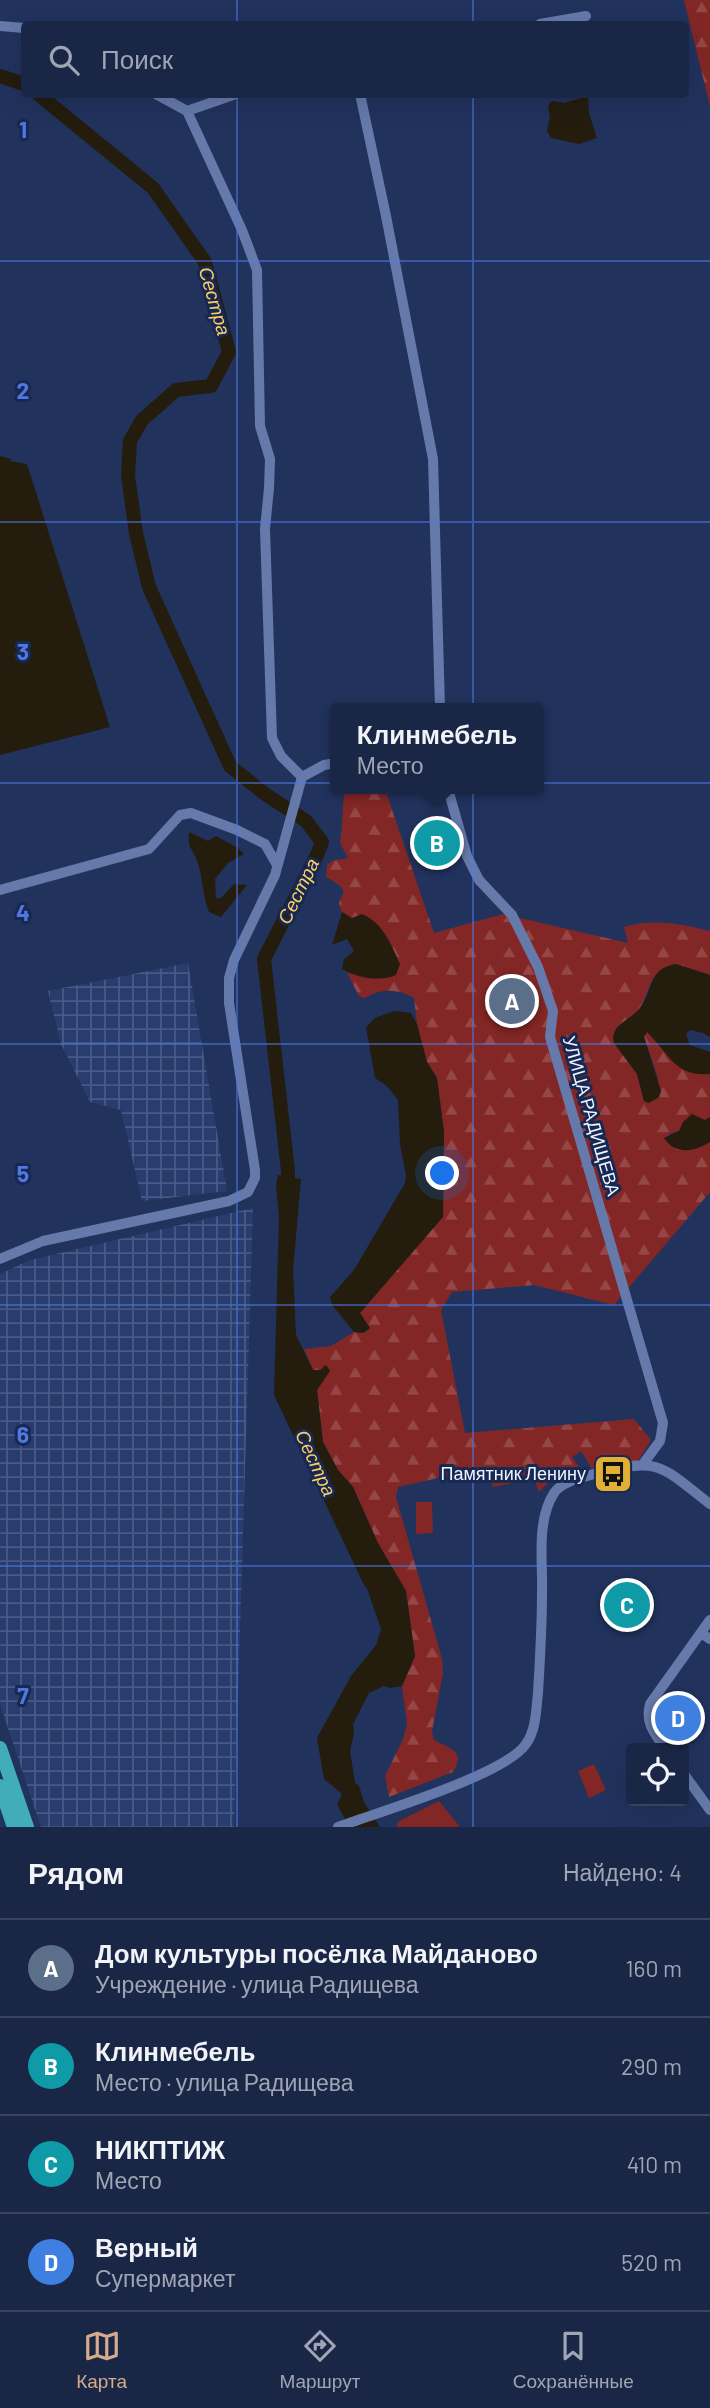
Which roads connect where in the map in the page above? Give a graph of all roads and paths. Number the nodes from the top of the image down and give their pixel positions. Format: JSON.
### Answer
{"nodes":[{"id":1,"x":586,"y":16,"type":"dead end"},
{"id":2,"x":557,"y":21,"type":"edge"},
{"id":3,"x":0,"y":26,"type":"edge"},
{"id":4,"x":21,"y":28,"type":"edge"},
{"id":5,"x":163,"y":98,"type":"edge"},
{"id":6,"x":224,"y":98,"type":"edge"},
{"id":7,"x":361,"y":98,"type":"edge"},
{"id":8,"x":187,"y":111,"type":"junction"},
{"id":9,"x":440,"y":703,"type":"edge"},
{"id":10,"x":330,"y":764,"type":"edge"},
{"id":11,"x":302,"y":777,"type":"junction"},
{"id":12,"x":449,"y":794,"type":"edge"},
{"id":13,"x":277,"y":863,"type":"junction"},
{"id":14,"x":0,"y":890,"type":"edge"},
{"id":15,"x":0,"y":1259,"type":"edge"},
{"id":16,"x":643,"y":1464,"type":"junction"},
{"id":17,"x":709,"y":1500,"type":"edge"},
{"id":18,"x":710,"y":1620,"type":"edge"},
{"id":19,"x":706,"y":1636,"type":"edge"},
{"id":20,"x":661,"y":1743,"type":"edge"},
{"id":21,"x":0,"y":1748,"type":"edge"},
{"id":22,"x":689,"y":1781,"type":"edge"},
{"id":23,"x":0,"y":1786,"type":"edge"},
{"id":24,"x":710,"y":1810,"type":"edge"},
{"id":25,"x":14,"y":1827,"type":"edge"},
{"id":26,"x":27,"y":1827,"type":"edge"},
{"id":27,"x":338,"y":1827,"type":"edge"}],
"edges":[{"from":1,"to":2,"type":"street"},
{"from":3,"to":4,"type":"street"},
{"from":5,"to":8,"type":"street"},
{"from":6,"to":8,"type":"street"},
{"from":7,"to":9,"type":"street"},
{"from":8,"to":11,"type":"street"},
{"from":10,"to":11,"type":"street"},
{"from":11,"to":13,"type":"street"},
{"from":12,"to":16,"type":"street","name":"УЛИЦА РАДИЩЕВА"},
{"from":13,"to":14,"type":"street"},
{"from":13,"to":15,"type":"street"},
{"from":16,"to":17,"type":"street"},
{"from":16,"to":27,"type":"street"},
{"from":18,"to":19,"type":"street"},
{"from":19,"to":20,"type":"street"},
{"from":21,"to":26,"type":"highway"},
{"from":22,"to":24,"type":"street"},
{"from":23,"to":25,"type":"highway"}]}
